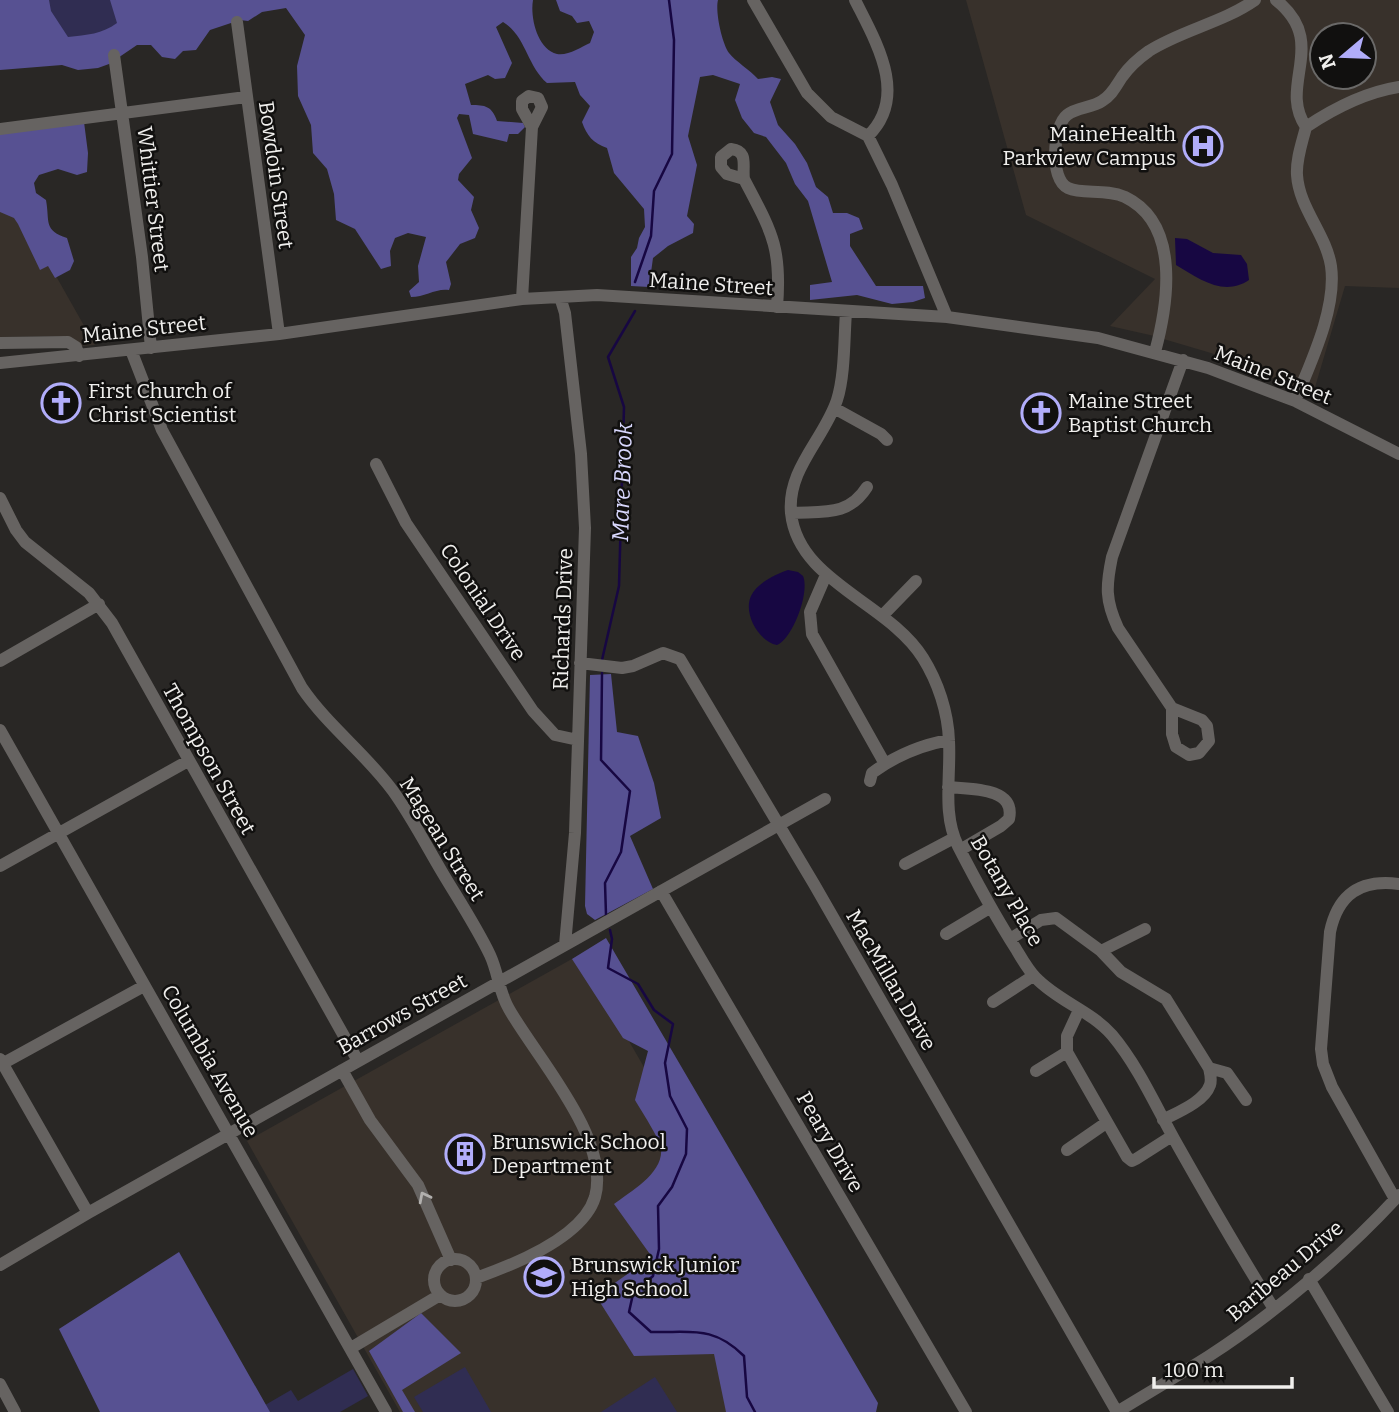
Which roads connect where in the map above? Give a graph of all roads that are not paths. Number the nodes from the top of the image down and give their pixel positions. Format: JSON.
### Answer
{"nodes":[{"id":1,"x":753,"y":0,"type":"edge"},
{"id":2,"x":856,"y":0,"type":"edge"},
{"id":3,"x":1255,"y":0,"type":"edge"},
{"id":4,"x":1276,"y":0,"type":"edge"},
{"id":5,"x":237,"y":22,"type":"dead end"},
{"id":6,"x":114,"y":55,"type":"dead end"},
{"id":7,"x":1399,"y":87,"type":"edge"},
{"id":8,"x":246,"y":97,"type":"junction"},
{"id":9,"x":123,"y":113,"type":"junction"},
{"id":10,"x":532,"y":127,"type":"dead end"},
{"id":11,"x":1306,"y":127,"type":"junction"},
{"id":12,"x":0,"y":129,"type":"edge"},
{"id":13,"x":868,"y":136,"type":"junction"},
{"id":14,"x":744,"y":179,"type":"dead end"},
{"id":15,"x":560,"y":297,"type":"junction"},
{"id":16,"x":522,"y":299,"type":"junction"},
{"id":17,"x":777,"y":307,"type":"junction"},
{"id":18,"x":846,"y":312,"type":"junction"},
{"id":19,"x":947,"y":317,"type":"junction"},
{"id":20,"x":279,"y":334,"type":"junction"},
{"id":21,"x":0,"y":343,"type":"edge"},
{"id":22,"x":151,"y":348,"type":"junction"},
{"id":23,"x":131,"y":350,"type":"junction"},
{"id":24,"x":1155,"y":352,"type":"junction"},
{"id":25,"x":79,"y":356,"type":"junction"},
{"id":26,"x":1183,"y":360,"type":"junction"},
{"id":27,"x":0,"y":363,"type":"edge"},
{"id":28,"x":1295,"y":401,"type":"junction"},
{"id":29,"x":834,"y":408,"type":"junction"},
{"id":30,"x":887,"y":440,"type":"dead end"},
{"id":31,"x":1399,"y":454,"type":"edge"},
{"id":32,"x":376,"y":464,"type":"dead end"},
{"id":33,"x":867,"y":487,"type":"dead end"},
{"id":34,"x":0,"y":498,"type":"edge"},
{"id":35,"x":791,"y":513,"type":"junction"},
{"id":36,"x":826,"y":575,"type":"junction"},
{"id":37,"x":916,"y":581,"type":"dead end"},
{"id":38,"x":99,"y":604,"type":"junction"},
{"id":39,"x":883,"y":615,"type":"junction"},
{"id":40,"x":0,"y":661,"type":"edge"},
{"id":41,"x":580,"y":663,"type":"junction"},
{"id":42,"x":1172,"y":708,"type":"dead end"},
{"id":43,"x":0,"y":730,"type":"edge"},
{"id":44,"x":578,"y":740,"type":"junction"},
{"id":45,"x":949,"y":740,"type":"junction"},
{"id":46,"x":188,"y":761,"type":"junction"},
{"id":47,"x":885,"y":764,"type":"junction"},
{"id":48,"x":870,"y":781,"type":"dead end"},
{"id":49,"x":948,"y":787,"type":"junction"},
{"id":50,"x":825,"y":799,"type":"dead end"},
{"id":51,"x":779,"y":825,"type":"junction"},
{"id":52,"x":59,"y":833,"type":"junction"},
{"id":53,"x":957,"y":844,"type":"junction"},
{"id":54,"x":905,"y":864,"type":"dead end"},
{"id":55,"x":0,"y":866,"type":"edge"},
{"id":56,"x":1399,"y":884,"type":"edge"},
{"id":57,"x":661,"y":891,"type":"junction"},
{"id":58,"x":991,"y":907,"type":"junction"},
{"id":59,"x":1145,"y":929,"type":"dead end"},
{"id":60,"x":946,"y":934,"type":"dead end"},
{"id":61,"x":1010,"y":939,"type":"junction"},
{"id":62,"x":565,"y":945,"type":"junction"},
{"id":63,"x":1101,"y":951,"type":"junction"},
{"id":64,"x":1033,"y":976,"type":"junction"},
{"id":65,"x":499,"y":983,"type":"junction"},
{"id":66,"x":144,"y":986,"type":"junction"},
{"id":67,"x":993,"y":1002,"type":"dead end"},
{"id":68,"x":1079,"y":1010,"type":"junction"},
{"id":69,"x":1067,"y":1052,"type":"junction"},
{"id":70,"x":358,"y":1061,"type":"junction"},
{"id":71,"x":1,"y":1062,"type":"edge"},
{"id":72,"x":1209,"y":1068,"type":"junction"},
{"id":73,"x":342,"y":1070,"type":"junction"},
{"id":74,"x":1036,"y":1071,"type":"dead end"},
{"id":75,"x":1246,"y":1100,"type":"dead end"},
{"id":76,"x":1163,"y":1121,"type":"junction"},
{"id":77,"x":1107,"y":1123,"type":"junction"},
{"id":78,"x":230,"y":1135,"type":"junction"},
{"id":79,"x":1172,"y":1136,"type":"junction"},
{"id":80,"x":1068,"y":1150,"type":"dead end"},
{"id":81,"x":1397,"y":1197,"type":"edge"},
{"id":82,"x":88,"y":1213,"type":"junction"},
{"id":83,"x":451,"y":1260,"type":"junction"},
{"id":84,"x":0,"y":1265,"type":"edge"},
{"id":85,"x":476,"y":1278,"type":"junction"},
{"id":86,"x":1309,"y":1279,"type":"junction"},
{"id":87,"x":440,"y":1295,"type":"junction"},
{"id":88,"x":1275,"y":1309,"type":"junction"},
{"id":89,"x":351,"y":1348,"type":"junction"},
{"id":90,"x":0,"y":1384,"type":"edge"},
{"id":91,"x":15,"y":1412,"type":"edge"},
{"id":92,"x":386,"y":1412,"type":"edge"},
{"id":93,"x":966,"y":1412,"type":"edge"},
{"id":94,"x":1117,"y":1412,"type":"edge"},
{"id":95,"x":1388,"y":1412,"type":"edge"}],
"edges":[{"from":1,"to":13,"type":"street"},
{"from":2,"to":13,"type":"street"},
{"from":3,"to":24,"type":"street"},
{"from":4,"to":11,"type":"street"},
{"from":5,"to":8,"type":"street","name":"Bowdoin Street"},
{"from":6,"to":9,"type":"street","name":"Whittier Street"},
{"from":7,"to":11,"type":"street"},
{"from":8,"to":9,"type":"street"},
{"from":8,"to":20,"type":"street","name":"Bowdoin Street"},
{"from":9,"to":12,"type":"street"},
{"from":9,"to":22,"type":"street","name":"Whittier Street"},
{"from":10,"to":16,"type":"street"},
{"from":11,"to":28,"type":"street"},
{"from":13,"to":19,"type":"street"},
{"from":14,"to":17,"type":"street"},
{"from":15,"to":16,"type":"street","name":"Maine Street"},
{"from":15,"to":17,"type":"street","name":"Maine Street"},
{"from":15,"to":41,"type":"street","name":"Richards Drive"},
{"from":16,"to":20,"type":"street","name":"Maine Street"},
{"from":17,"to":18,"type":"street","name":"Maine Street"},
{"from":18,"to":19,"type":"street","name":"Maine Street"},
{"from":18,"to":29,"type":"street","name":"Botany Place"},
{"from":19,"to":24,"type":"street","name":"Maine Street"},
{"from":20,"to":22,"type":"street","name":"Maine Street"},
{"from":21,"to":25,"type":"street"},
{"from":22,"to":23,"type":"street","name":"Maine Street"},
{"from":23,"to":25,"type":"street","name":"Maine Street"},
{"from":23,"to":65,"type":"street","name":"Magean Street"},
{"from":24,"to":26,"type":"street","name":"Maine Street"},
{"from":25,"to":27,"type":"street","name":"Maine Street"},
{"from":26,"to":28,"type":"street","name":"Maine Street"},
{"from":26,"to":42,"type":"street"},
{"from":28,"to":31,"type":"street","name":"Maine Street"},
{"from":29,"to":30,"type":"street"},
{"from":29,"to":35,"type":"street","name":"Botany Place"},
{"from":32,"to":44,"type":"street","name":"Colonial Drive"},
{"from":33,"to":35,"type":"street"},
{"from":34,"to":38,"type":"street","name":"Thompson Street"},
{"from":35,"to":36,"type":"street","name":"Botany Place"},
{"from":36,"to":39,"type":"street","name":"Botany Place"},
{"from":36,"to":47,"type":"street"},
{"from":37,"to":39,"type":"street"},
{"from":38,"to":40,"type":"street"},
{"from":38,"to":46,"type":"street","name":"Thompson Street"},
{"from":39,"to":45,"type":"street","name":"Botany Place"},
{"from":41,"to":44,"type":"street","name":"Richards Drive"},
{"from":41,"to":51,"type":"street","name":"MacMillan Drive"},
{"from":43,"to":52,"type":"street","name":"Columbia Avenue"},
{"from":44,"to":62,"type":"street","name":"Richards Drive"},
{"from":45,"to":47,"type":"street"},
{"from":45,"to":49,"type":"street","name":"Botany Place"},
{"from":46,"to":52,"type":"street"},
{"from":46,"to":70,"type":"street","name":"Thompson Street"},
{"from":47,"to":48,"type":"street"},
{"from":49,"to":53,"type":"street","name":"Botany Place"},
{"from":49,"to":53,"type":"street"},
{"from":50,"to":51,"type":"street","name":"Barrows Street"},
{"from":51,"to":57,"type":"street","name":"Barrows Street"},
{"from":51,"to":94,"type":"street","name":"MacMillan Drive"},
{"from":52,"to":55,"type":"street"},
{"from":52,"to":66,"type":"street","name":"Columbia Avenue"},
{"from":53,"to":54,"type":"street"},
{"from":53,"to":58,"type":"street","name":"Botany Place"},
{"from":56,"to":81,"type":"street"},
{"from":57,"to":62,"type":"street","name":"Barrows Street"},
{"from":57,"to":93,"type":"street","name":"Peary Drive"},
{"from":58,"to":60,"type":"street"},
{"from":58,"to":61,"type":"street","name":"Botany Place"},
{"from":59,"to":63,"type":"street"},
{"from":61,"to":63,"type":"street"},
{"from":61,"to":64,"type":"street","name":"Botany Place"},
{"from":62,"to":65,"type":"street","name":"Barrows Street"},
{"from":63,"to":72,"type":"street"},
{"from":64,"to":67,"type":"street"},
{"from":64,"to":68,"type":"street","name":"Botany Place"},
{"from":65,"to":70,"type":"street","name":"Barrows Street"},
{"from":65,"to":85,"type":"street","name":"Magean Street"},
{"from":66,"to":71,"type":"street"},
{"from":66,"to":78,"type":"street","name":"Columbia Avenue"},
{"from":68,"to":69,"type":"street"},
{"from":68,"to":76,"type":"street","name":"Botany Place"},
{"from":69,"to":74,"type":"street"},
{"from":69,"to":77,"type":"street"},
{"from":70,"to":73,"type":"street","name":"Barrows Street"},
{"from":71,"to":82,"type":"street"},
{"from":72,"to":75,"type":"street"},
{"from":72,"to":76,"type":"street"},
{"from":73,"to":78,"type":"street","name":"Barrows Street"},
{"from":83,"to":73,"type":"street","one_way":true},
{"from":76,"to":79,"type":"street","name":"Botany Place"},
{"from":77,"to":79,"type":"street"},
{"from":77,"to":80,"type":"street"},
{"from":78,"to":82,"type":"street","name":"Barrows Street"},
{"from":78,"to":89,"type":"street","name":"Columbia Avenue"},
{"from":79,"to":88,"type":"street","name":"Botany Place"},
{"from":81,"to":86,"type":"street","name":"Baribeau Drive"},
{"from":82,"to":84,"type":"street","name":"Barrows Street"},
{"from":83,"to":85,"type":"street"},
{"from":83,"to":87,"type":"street"},
{"from":85,"to":87,"type":"street","name":"Magean Street"},
{"from":86,"to":88,"type":"street","name":"Baribeau Drive"},
{"from":86,"to":95,"type":"street"},
{"from":87,"to":89,"type":"street","name":"Magean Street"},
{"from":88,"to":94,"type":"street","name":"Baribeau Drive"},
{"from":89,"to":92,"type":"street","name":"Columbia Avenue"},
{"from":90,"to":91,"type":"street"}]}
